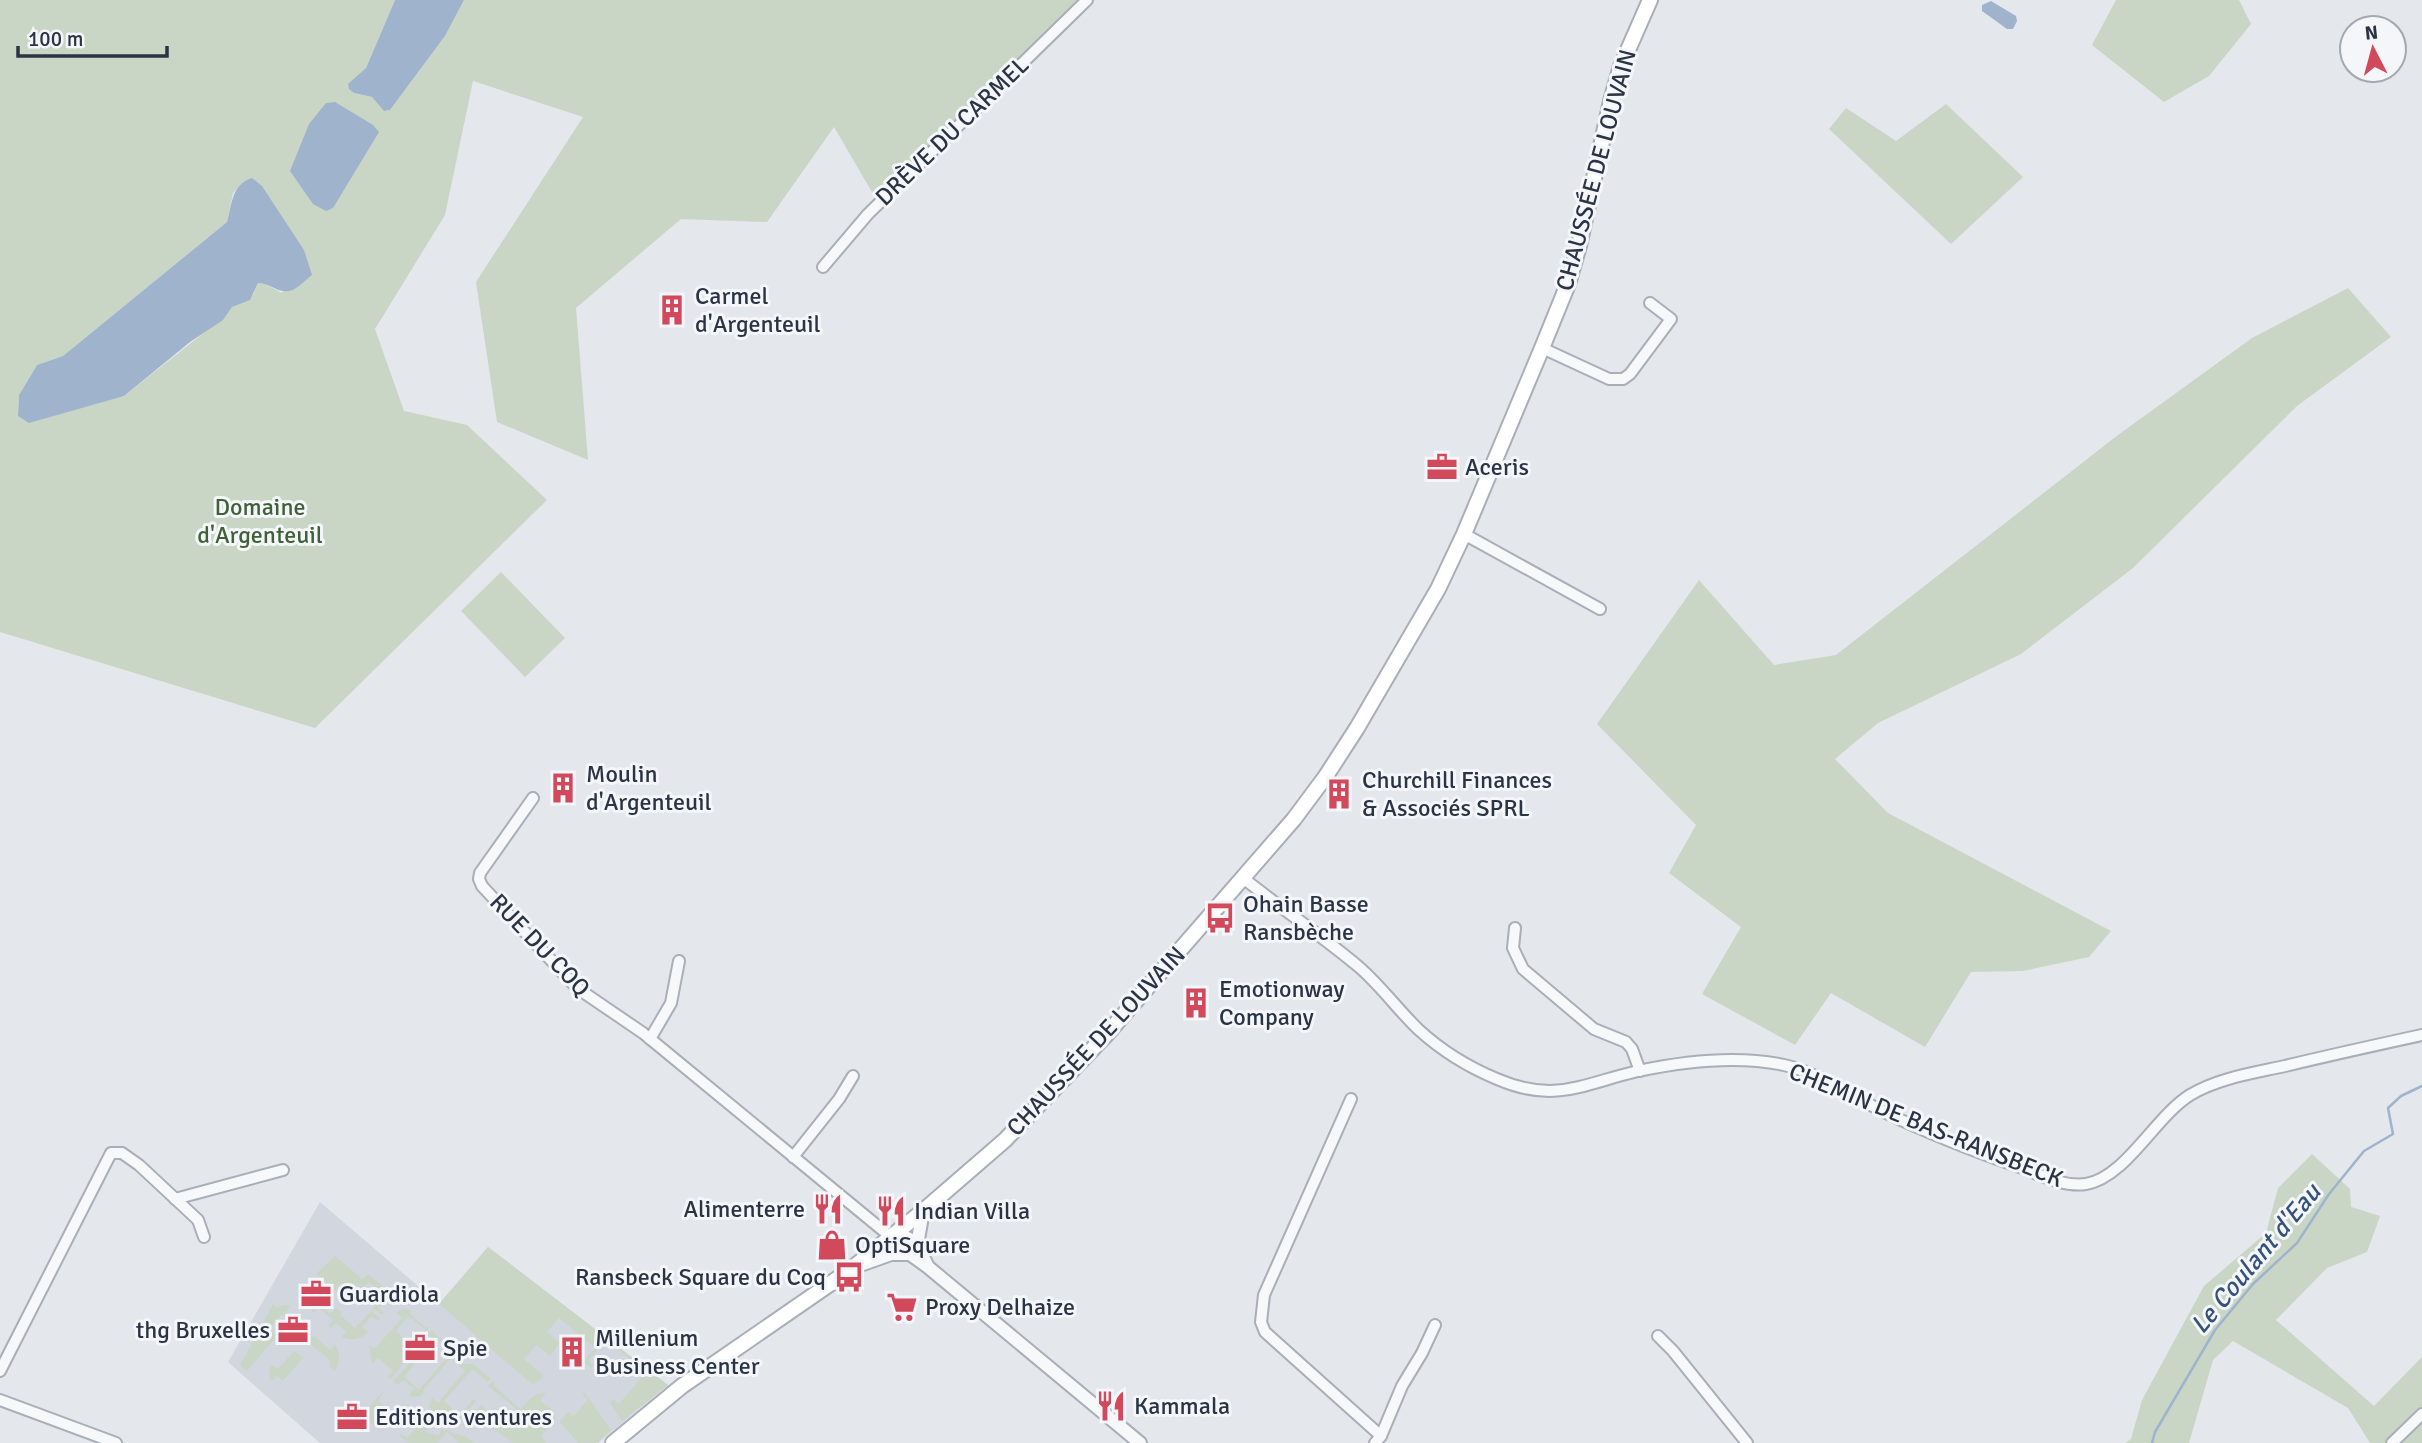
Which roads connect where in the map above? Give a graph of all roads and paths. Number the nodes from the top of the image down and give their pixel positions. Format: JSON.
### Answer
{"nodes":[{"id":1,"x":1087,"y":0,"type":"edge"},
{"id":2,"x":1650,"y":0,"type":"edge"},
{"id":3,"x":823,"y":268,"type":"dead end"},
{"id":4,"x":1650,"y":303,"type":"dead end"},
{"id":5,"x":1542,"y":348,"type":"junction"},
{"id":6,"x":1464,"y":534,"type":"junction"},
{"id":7,"x":1600,"y":608,"type":"dead end"},
{"id":8,"x":533,"y":798,"type":"dead end"},
{"id":9,"x":1243,"y":878,"type":"junction"},
{"id":10,"x":1515,"y":928,"type":"dead end"},
{"id":11,"x":679,"y":961,"type":"dead end"},
{"id":12,"x":2422,"y":1035,"type":"edge"},
{"id":13,"x":650,"y":1039,"type":"junction"},
{"id":14,"x":1640,"y":1070,"type":"junction"},
{"id":15,"x":853,"y":1076,"type":"dead end"},
{"id":16,"x":1351,"y":1099,"type":"dead end"},
{"id":17,"x":793,"y":1157,"type":"junction"},
{"id":18,"x":283,"y":1170,"type":"dead end"},
{"id":19,"x":175,"y":1199,"type":"junction"},
{"id":20,"x":923,"y":1211,"type":"junction"},
{"id":21,"x":204,"y":1237,"type":"dead end"},
{"id":22,"x":891,"y":1237,"type":"junction"},
{"id":23,"x":913,"y":1250,"type":"junction"},
{"id":24,"x":850,"y":1269,"type":"junction"},
{"id":25,"x":1435,"y":1325,"type":"dead end"},
{"id":26,"x":1658,"y":1336,"type":"dead end"},
{"id":27,"x":0,"y":1371,"type":"edge"},
{"id":28,"x":0,"y":1400,"type":"edge"},
{"id":29,"x":2422,"y":1414,"type":"edge"},
{"id":30,"x":1378,"y":1440,"type":"edge"},
{"id":31,"x":619,"y":1441,"type":"edge"},
{"id":32,"x":116,"y":1443,"type":"edge"},
{"id":33,"x":1140,"y":1443,"type":"edge"},
{"id":34,"x":1747,"y":1443,"type":"edge"},
{"id":35,"x":2392,"y":1443,"type":"edge"}],
"edges":[{"from":1,"to":3,"type":"street","name":"DRÈVE DU CARMEL"},
{"from":2,"to":5,"type":"main road","name":"CHAUSSÉE DE LOUVAIN"},
{"from":4,"to":5,"type":"street"},
{"from":5,"to":6,"type":"main road","name":"CHAUSSÉE DE LOUVAIN"},
{"from":6,"to":7,"type":"street"},
{"from":6,"to":9,"type":"main road","name":"CHAUSSÉE DE LOUVAIN"},
{"from":8,"to":13,"type":"street","name":"RUE DU COQ"},
{"from":9,"to":14,"type":"street","name":"CHEMIN DE BAS-RANSBECK"},
{"from":9,"to":20,"type":"main road","name":"CHAUSSÉE DE LOUVAIN"},
{"from":10,"to":14,"type":"street"},
{"from":11,"to":13,"type":"street"},
{"from":12,"to":14,"type":"street","name":"CHEMIN DE BAS-RANSBECK"},
{"from":13,"to":17,"type":"street","name":"RUE DU COQ"},
{"from":15,"to":17,"type":"street"},
{"from":16,"to":30,"type":"street"},
{"from":17,"to":22,"type":"street","name":"RUE DU COQ"},
{"from":18,"to":19,"type":"street"},
{"from":19,"to":21,"type":"street"},
{"from":19,"to":27,"type":"street"},
{"from":20,"to":22,"type":"main road","name":"CHAUSSÉE DE LOUVAIN"},
{"from":20,"to":23,"type":"street"},
{"from":22,"to":23,"type":"street"},
{"from":22,"to":24,"type":"main road","name":"CHAUSSÉE DE LOUVAIN"},
{"from":23,"to":24,"type":"street"},
{"from":23,"to":33,"type":"street"},
{"from":24,"to":31,"type":"main road","name":"CHAUSSÉE DE LOUVAIN"},
{"from":25,"to":30,"type":"street"},
{"from":26,"to":34,"type":"street"},
{"from":28,"to":32,"type":"street"},
{"from":29,"to":35,"type":"street"}]}
